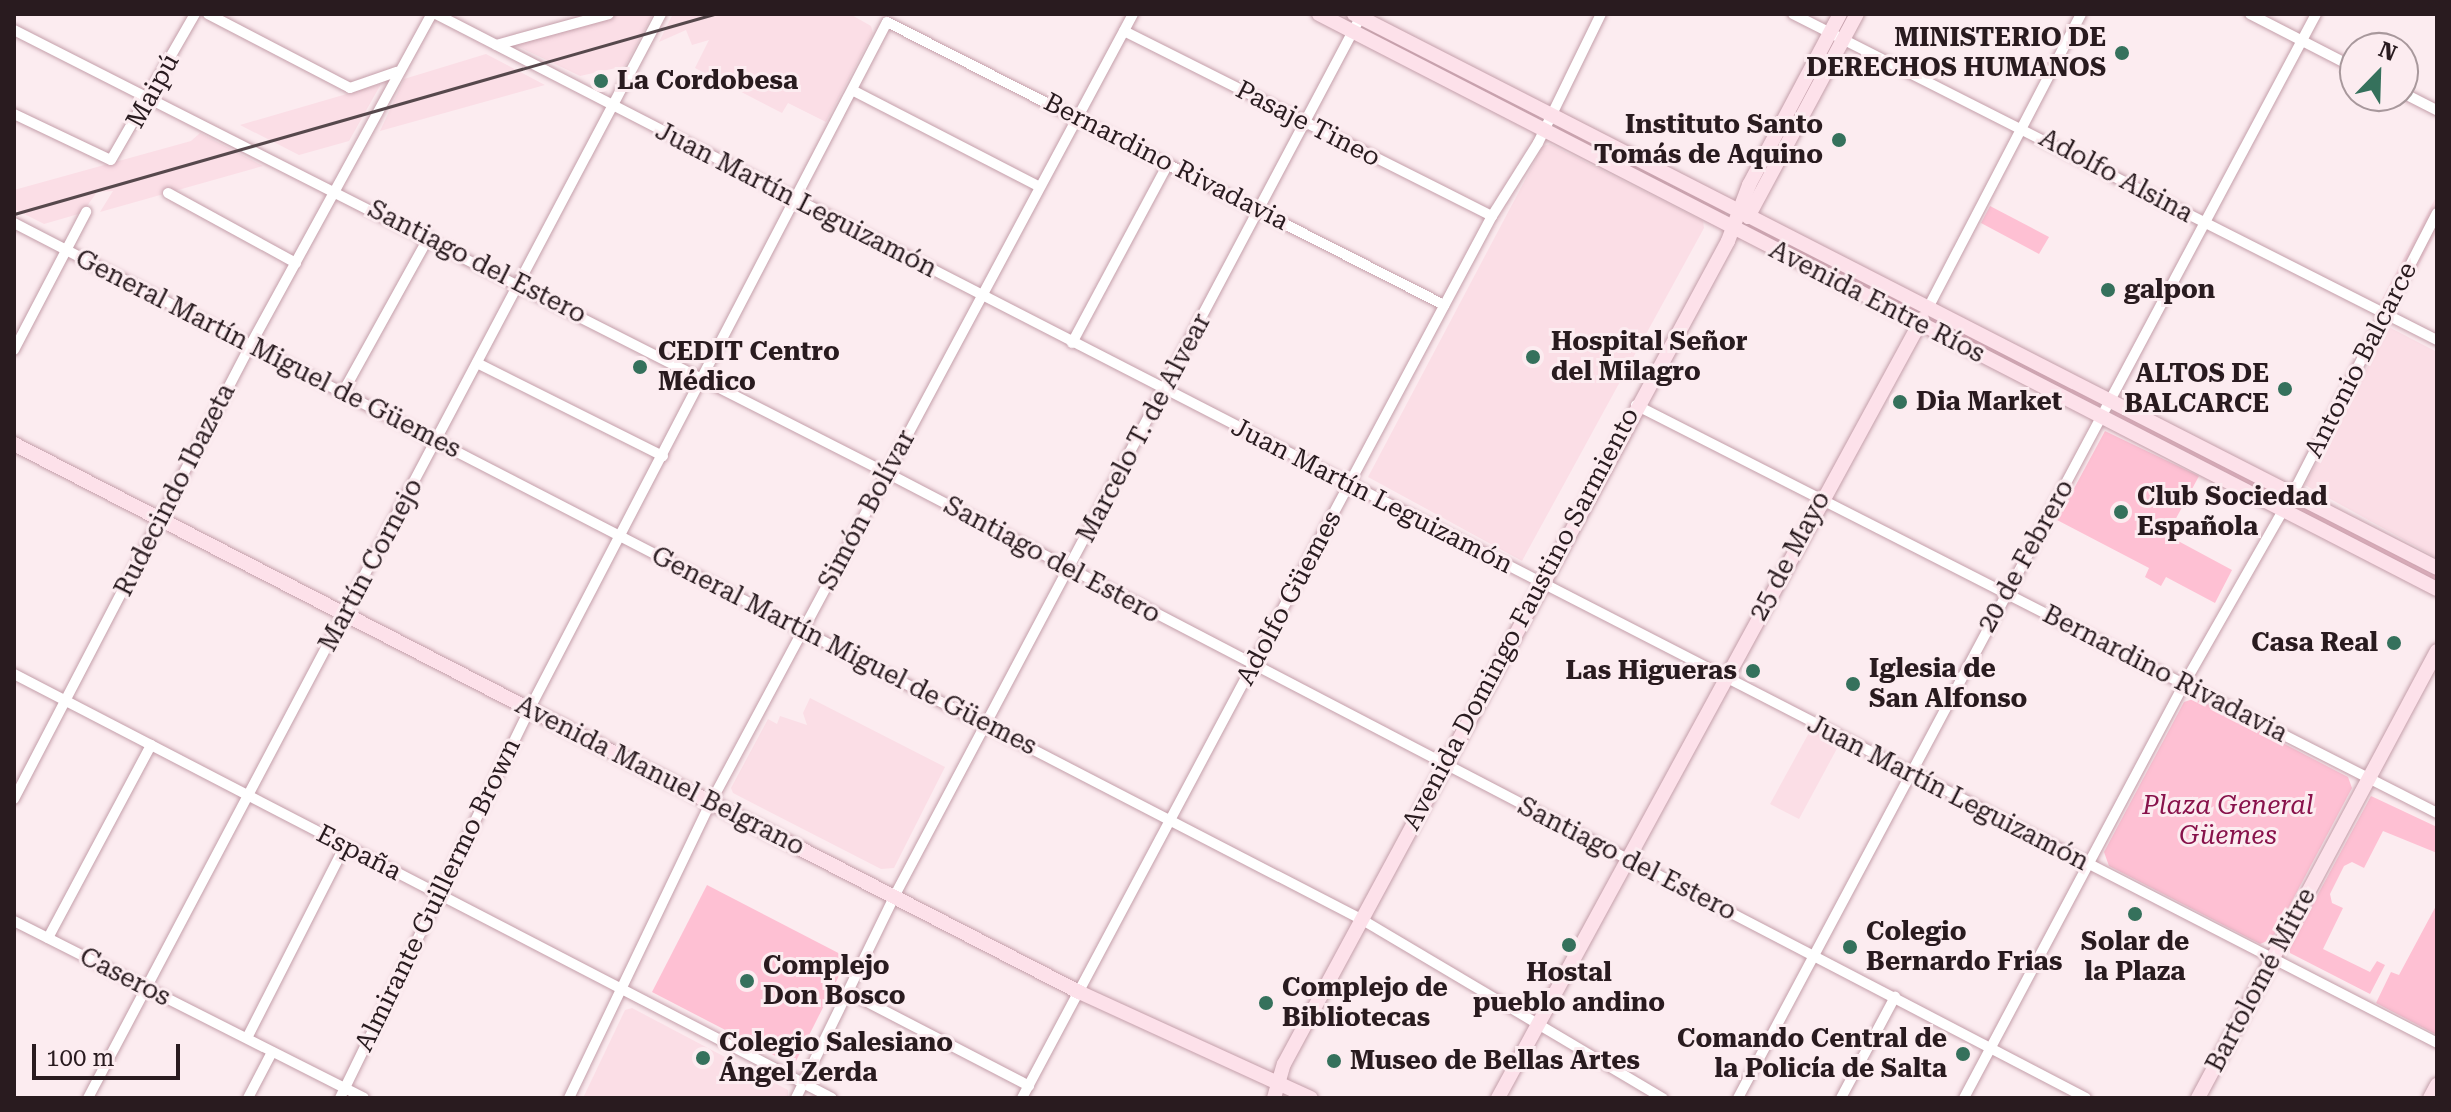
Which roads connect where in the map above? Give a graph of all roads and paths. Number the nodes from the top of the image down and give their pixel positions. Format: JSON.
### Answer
{"nodes":[{"id":1,"x":195,"y":14,"type":"edge"},
{"id":2,"x":208,"y":14,"type":"edge"},
{"id":3,"x":434,"y":14,"type":"edge"},
{"id":4,"x":609,"y":14,"type":"edge"},
{"id":5,"x":661,"y":14,"type":"edge"},
{"id":6,"x":1133,"y":14,"type":"edge"},
{"id":7,"x":1319,"y":14,"type":"edge"},
{"id":8,"x":1601,"y":14,"type":"edge"},
{"id":9,"x":1793,"y":14,"type":"edge"},
{"id":10,"x":1840,"y":14,"type":"edge"},
{"id":11,"x":1857,"y":14,"type":"edge"},
{"id":12,"x":2081,"y":14,"type":"edge"},
{"id":13,"x":2250,"y":14,"type":"edge"},
{"id":14,"x":2316,"y":14,"type":"edge"},
{"id":15,"x":1359,"y":15,"type":"edge"},
{"id":16,"x":887,"y":22,"type":"joint"},
{"id":17,"x":14,"y":30,"type":"edge"},
{"id":18,"x":1124,"y":31,"type":"junction"},
{"id":19,"x":1353,"y":32,"type":"junction"},
{"id":20,"x":1837,"y":36,"type":"junction"},
{"id":21,"x":2301,"y":41,"type":"junction"},
{"id":22,"x":496,"y":45,"type":"junction"},
{"id":23,"x":2339,"y":60,"type":"edge"},
{"id":24,"x":396,"y":72,"type":"junction"},
{"id":25,"x":854,"y":91,"type":"junction"},
{"id":26,"x":148,"y":98,"type":"junction"},
{"id":27,"x":2419,"y":101,"type":"edge"},
{"id":28,"x":613,"y":106,"type":"junction"},
{"id":29,"x":2437,"y":110,"type":"edge"},
{"id":30,"x":14,"y":114,"type":"edge"},
{"id":31,"x":1551,"y":115,"type":"junction"},
{"id":32,"x":1078,"y":117,"type":"junction"},
{"id":33,"x":1306,"y":123,"type":"junction"},
{"id":34,"x":2023,"y":127,"type":"junction"},
{"id":35,"x":1543,"y":132,"type":"junction"},
{"id":36,"x":1168,"y":164,"type":"junction"},
{"id":37,"x":1040,"y":187,"type":"junction"},
{"id":38,"x":336,"y":189,"type":"junction"},
{"id":39,"x":168,"y":193,"type":"dead end"},
{"id":40,"x":798,"y":200,"type":"junction"},
{"id":41,"x":1261,"y":210,"type":"junction"},
{"id":42,"x":86,"y":212,"type":"dead end"},
{"id":43,"x":2437,"y":213,"type":"edge"},
{"id":44,"x":1744,"y":215,"type":"junction"},
{"id":45,"x":1492,"y":216,"type":"junction"},
{"id":46,"x":2203,"y":222,"type":"junction"},
{"id":47,"x":14,"y":223,"type":"edge"},
{"id":48,"x":1734,"y":229,"type":"junction"},
{"id":49,"x":429,"y":237,"type":"junction"},
{"id":50,"x":67,"y":251,"type":"junction"},
{"id":51,"x":296,"y":263,"type":"junction"},
{"id":52,"x":519,"y":284,"type":"junction"},
{"id":53,"x":983,"y":297,"type":"junction"},
{"id":54,"x":1444,"y":305,"type":"junction"},
{"id":55,"x":1928,"y":308,"type":"junction"},
{"id":56,"x":2383,"y":313,"type":"junction"},
{"id":57,"x":1920,"y":324,"type":"junction"},
{"id":58,"x":2437,"y":340,"type":"edge"},
{"id":59,"x":1072,"y":343,"type":"junction"},
{"id":60,"x":251,"y":344,"type":"junction"},
{"id":61,"x":14,"y":350,"type":"edge"},
{"id":62,"x":477,"y":363,"type":"junction"},
{"id":63,"x":704,"y":380,"type":"junction"},
{"id":64,"x":1165,"y":390,"type":"junction"},
{"id":65,"x":343,"y":392,"type":"junction"},
{"id":66,"x":2111,"y":403,"type":"junction"},
{"id":67,"x":1636,"y":405,"type":"junction"},
{"id":68,"x":2103,"y":419,"type":"junction"},
{"id":69,"x":436,"y":441,"type":"junction"},
{"id":70,"x":14,"y":444,"type":"edge"},
{"id":71,"x":663,"y":456,"type":"junction"},
{"id":72,"x":887,"y":473,"type":"junction"},
{"id":73,"x":1350,"y":485,"type":"junction"},
{"id":74,"x":2292,"y":495,"type":"junction"},
{"id":75,"x":1822,"y":496,"type":"junction"},
{"id":76,"x":2283,"y":510,"type":"junction"},
{"id":77,"x":159,"y":521,"type":"junction"},
{"id":78,"x":620,"y":536,"type":"junction"},
{"id":79,"x":1068,"y":568,"type":"junction"},
{"id":80,"x":2437,"y":568,"type":"edge"},
{"id":81,"x":1541,"y":582,"type":"junction"},
{"id":82,"x":2437,"y":589,"type":"edge"},
{"id":83,"x":2004,"y":592,"type":"junction"},
{"id":84,"x":343,"y":618,"type":"junction"},
{"id":85,"x":802,"y":631,"type":"junction"},
{"id":86,"x":2437,"y":651,"type":"edge"},
{"id":87,"x":1254,"y":664,"type":"junction"},
{"id":88,"x":14,"y":674,"type":"edge"},
{"id":89,"x":1725,"y":678,"type":"junction"},
{"id":90,"x":2184,"y":684,"type":"junction"},
{"id":91,"x":66,"y":701,"type":"junction"},
{"id":92,"x":530,"y":708,"type":"junction"},
{"id":93,"x":986,"y":724,"type":"junction"},
{"id":94,"x":151,"y":745,"type":"junction"},
{"id":95,"x":1442,"y":764,"type":"junction"},
{"id":96,"x":1908,"y":773,"type":"junction"},
{"id":97,"x":2368,"y":777,"type":"junction"},
{"id":98,"x":14,"y":799,"type":"edge"},
{"id":99,"x":250,"y":799,"type":"junction"},
{"id":100,"x":711,"y":802,"type":"junction"},
{"id":101,"x":2437,"y":813,"type":"edge"},
{"id":102,"x":1171,"y":820,"type":"junction"},
{"id":103,"x":345,"y":846,"type":"junction"},
{"id":104,"x":1626,"y":859,"type":"junction"},
{"id":105,"x":2088,"y":864,"type":"junction"},
{"id":106,"x":439,"y":894,"type":"junction"},
{"id":107,"x":895,"y":895,"type":"junction"},
{"id":108,"x":1361,"y":919,"type":"junction"},
{"id":109,"x":14,"y":921,"type":"edge"},
{"id":110,"x":48,"y":938,"type":"junction"},
{"id":111,"x":1814,"y":954,"type":"junction"},
{"id":112,"x":2273,"y":958,"type":"junction"},
{"id":113,"x":147,"y":988,"type":"junction"},
{"id":114,"x":621,"y":989,"type":"junction"},
{"id":115,"x":848,"y":992,"type":"junction"},
{"id":116,"x":1079,"y":992,"type":"junction"},
{"id":117,"x":1895,"y":997,"type":"junction"},
{"id":118,"x":1539,"y":1023,"type":"junction"},
{"id":119,"x":247,"y":1038,"type":"junction"},
{"id":120,"x":2437,"y":1043,"type":"edge"},
{"id":121,"x":1991,"y":1047,"type":"junction"},
{"id":122,"x":272,"y":1052,"type":"junction"},
{"id":123,"x":1283,"y":1082,"type":"junction"},
{"id":124,"x":803,"y":1083,"type":"junction"},
{"id":125,"x":2437,"y":1085,"type":"edge"},
{"id":126,"x":1029,"y":1086,"type":"junction"},
{"id":127,"x":342,"y":1093,"type":"edge"},
{"id":128,"x":88,"y":1098,"type":"edge"},
{"id":129,"x":248,"y":1098,"type":"edge"},
{"id":130,"x":364,"y":1098,"type":"edge"},
{"id":131,"x":569,"y":1098,"type":"edge"},
{"id":132,"x":796,"y":1098,"type":"edge"},
{"id":133,"x":832,"y":1098,"type":"edge"},
{"id":134,"x":1022,"y":1098,"type":"edge"},
{"id":135,"x":1274,"y":1098,"type":"edge"},
{"id":136,"x":1311,"y":1098,"type":"edge"},
{"id":137,"x":1498,"y":1098,"type":"edge"},
{"id":138,"x":1663,"y":1098,"type":"edge"},
{"id":139,"x":1738,"y":1098,"type":"edge"},
{"id":140,"x":1841,"y":1098,"type":"edge"},
{"id":141,"x":1964,"y":1098,"type":"edge"},
{"id":142,"x":2086,"y":1098,"type":"edge"},
{"id":143,"x":2198,"y":1098,"type":"edge"},
{"id":144,"x":2430,"y":1098,"type":"edge"}],
"edges":[{"from":1,"to":26,"type":"street","name":"Maipú"},
{"from":2,"to":24,"type":"street"},
{"from":3,"to":22,"type":"street","name":"Juan Martín Leguizamón"},
{"from":3,"to":24,"type":"street","name":"Rudecindo Ibazeta"},
{"from":4,"to":22,"type":"street"},
{"from":5,"to":28,"type":"street","name":"Martín Cornejo"},
{"from":6,"to":18,"type":"street","name":"Simón Bolívar"},
{"from":7,"to":19,"type":"main road","name":"Avenida Entre Ríos"},
{"from":8,"to":31,"type":"street","name":"Adolfo Güemes"},
{"from":9,"to":20,"type":"street","name":"Adolfo Alsina"},
{"from":10,"to":20,"type":"main road","name":"Avenida Domingo Faustino Sarmiento"},
{"from":11,"to":20,"type":"main road","name":"Avenida Domingo Faustino Sarmiento"},
{"from":12,"to":34,"type":"street","name":"25 de Mayo"},
{"from":13,"to":21,"type":"street"},
{"from":14,"to":21,"type":"street","name":"20 de Febrero"},
{"from":15,"to":19,"type":"street","name":"Marcelo T. de Alvear"},
{"from":15,"to":31,"type":"main road","name":"Avenida Entre Ríos"},
{"from":16,"to":25,"type":"street","name":"Almirante Guillermo Brown"},
{"from":16,"to":32,"type":"street","name":"Bernardino Rivadavia"},
{"from":17,"to":26,"type":"street","name":"Santiago del Estero"},
{"from":18,"to":32,"type":"street","name":"Simón Bolívar"},
{"from":18,"to":33,"type":"street","name":"Pasaje Tineo"},
{"from":19,"to":33,"type":"street","name":"Marcelo T. de Alvear"},
{"from":19,"to":35,"type":"main road","name":"Avenida Entre Ríos"},
{"from":20,"to":34,"type":"street","name":"Adolfo Alsina"},
{"from":20,"to":44,"type":"main road","name":"Avenida Domingo Faustino Sarmiento"},
{"from":21,"to":23,"type":"street"},
{"from":21,"to":46,"type":"street","name":"20 de Febrero"},
{"from":22,"to":28,"type":"street","name":"Juan Martín Leguizamón"},
{"from":24,"to":38,"type":"street","name":"Rudecindo Ibazeta"},
{"from":25,"to":37,"type":"street"},
{"from":25,"to":40,"type":"street","name":"Almirante Guillermo Brown"},
{"from":26,"to":30,"type":"street","name":"Maipú"},
{"from":26,"to":38,"type":"street","name":"Santiago del Estero"},
{"from":27,"to":29,"type":"street"},
{"from":28,"to":40,"type":"street","name":"Juan Martín Leguizamón"},
{"from":28,"to":52,"type":"street","name":"Martín Cornejo"},
{"from":31,"to":35,"type":"street","name":"Adolfo Güemes"},
{"from":31,"to":44,"type":"main road","name":"Avenida Entre Ríos"},
{"from":32,"to":36,"type":"street","name":"Bernardino Rivadavia"},
{"from":32,"to":37,"type":"street","name":"Simón Bolívar"},
{"from":33,"to":41,"type":"street","name":"Marcelo T. de Alvear"},
{"from":33,"to":45,"type":"street","name":"Pasaje Tineo"},
{"from":34,"to":46,"type":"street","name":"Adolfo Alsina"},
{"from":34,"to":55,"type":"street","name":"25 de Mayo"},
{"from":35,"to":45,"type":"street","name":"Adolfo Güemes"},
{"from":35,"to":48,"type":"main road","name":"Avenida Entre Ríos"},
{"from":36,"to":41,"type":"street","name":"Bernardino Rivadavia"},
{"from":36,"to":59,"type":"street"},
{"from":37,"to":53,"type":"street","name":"Simón Bolívar"},
{"from":38,"to":49,"type":"street","name":"Santiago del Estero"},
{"from":38,"to":51,"type":"street","name":"Rudecindo Ibazeta"},
{"from":39,"to":51,"type":"street"},
{"from":40,"to":53,"type":"street","name":"Juan Martín Leguizamón"},
{"from":40,"to":63,"type":"street","name":"Almirante Guillermo Brown"},
{"from":41,"to":54,"type":"street","name":"Bernardino Rivadavia"},
{"from":41,"to":64,"type":"street","name":"Marcelo T. de Alvear"},
{"from":42,"to":50,"type":"street"},
{"from":43,"to":56,"type":"street","name":"Antonio Balcarce"},
{"from":44,"to":48,"type":"main road","name":"Avenida Domingo Faustino Sarmiento"},
{"from":44,"to":55,"type":"main road","name":"Avenida Entre Ríos"},
{"from":45,"to":54,"type":"street","name":"Adolfo Güemes"},
{"from":46,"to":56,"type":"street","name":"Adolfo Alsina"},
{"from":46,"to":66,"type":"street","name":"20 de Febrero"},
{"from":47,"to":50,"type":"street","name":"General Martín Miguel de Güemes"},
{"from":48,"to":57,"type":"main road","name":"Avenida Entre Ríos"},
{"from":48,"to":67,"type":"main road","name":"Avenida Domingo Faustino Sarmiento"},
{"from":49,"to":52,"type":"street","name":"Santiago del Estero"},
{"from":49,"to":65,"type":"street"},
{"from":50,"to":60,"type":"street","name":"General Martín Miguel de Güemes"},
{"from":50,"to":61,"type":"street"},
{"from":51,"to":60,"type":"street","name":"Rudecindo Ibazeta"},
{"from":52,"to":62,"type":"street","name":"Martín Cornejo"},
{"from":52,"to":63,"type":"street","name":"Santiago del Estero"},
{"from":53,"to":59,"type":"street","name":"Juan Martín Leguizamón"},
{"from":53,"to":72,"type":"street","name":"Simón Bolívar"},
{"from":54,"to":73,"type":"street","name":"Adolfo Güemes"},
{"from":55,"to":57,"type":"main road","name":"25 de Mayo"},
{"from":55,"to":66,"type":"main road","name":"Avenida Entre Ríos"},
{"from":56,"to":58,"type":"street","name":"Adolfo Alsina"},
{"from":56,"to":74,"type":"street","name":"Antonio Balcarce"},
{"from":57,"to":68,"type":"main road","name":"Avenida Entre Ríos"},
{"from":57,"to":75,"type":"main road","name":"25 de Mayo"},
{"from":59,"to":64,"type":"street","name":"Juan Martín Leguizamón"},
{"from":60,"to":65,"type":"street","name":"General Martín Miguel de Güemes"},
{"from":60,"to":77,"type":"street","name":"Rudecindo Ibazeta"},
{"from":62,"to":69,"type":"street","name":"Martín Cornejo"},
{"from":62,"to":71,"type":"street"},
{"from":63,"to":71,"type":"street","name":"Almirante Guillermo Brown"},
{"from":63,"to":72,"type":"street","name":"Santiago del Estero"},
{"from":64,"to":73,"type":"street","name":"Juan Martín Leguizamón"},
{"from":64,"to":79,"type":"street","name":"Marcelo T. de Alvear"},
{"from":65,"to":69,"type":"street","name":"General Martín Miguel de Güemes"},
{"from":66,"to":68,"type":"street","name":"20 de Febrero"},
{"from":66,"to":74,"type":"main road","name":"Avenida Entre Ríos"},
{"from":67,"to":75,"type":"street","name":"Bernardino Rivadavia"},
{"from":67,"to":81,"type":"main road","name":"Avenida Domingo Faustino Sarmiento"},
{"from":68,"to":76,"type":"main road","name":"Avenida Entre Ríos"},
{"from":68,"to":83,"type":"street","name":"20 de Febrero"},
{"from":69,"to":78,"type":"street","name":"General Martín Miguel de Güemes"},
{"from":69,"to":84,"type":"street","name":"Martín Cornejo"},
{"from":70,"to":77,"type":"main road","name":"Avenida Manuel Belgrano"},
{"from":71,"to":78,"type":"street","name":"Almirante Guillermo Brown"},
{"from":72,"to":79,"type":"street","name":"Santiago del Estero"},
{"from":72,"to":85,"type":"street","name":"Simón Bolívar"},
{"from":73,"to":81,"type":"street","name":"Juan Martín Leguizamón"},
{"from":73,"to":87,"type":"street","name":"Adolfo Güemes"},
{"from":74,"to":76,"type":"street","name":"Antonio Balcarce"},
{"from":74,"to":80,"type":"main road","name":"Avenida Entre Ríos"},
{"from":75,"to":83,"type":"street","name":"Bernardino Rivadavia"},
{"from":75,"to":89,"type":"main road","name":"25 de Mayo"},
{"from":76,"to":82,"type":"main road","name":"Avenida Entre Ríos"},
{"from":76,"to":90,"type":"street","name":"Antonio Balcarce"},
{"from":77,"to":84,"type":"main road","name":"Avenida Manuel Belgrano"},
{"from":77,"to":91,"type":"street","name":"Rudecindo Ibazeta"},
{"from":78,"to":85,"type":"street","name":"General Martín Miguel de Güemes"},
{"from":78,"to":92,"type":"street","name":"Almirante Guillermo Brown"},
{"from":79,"to":87,"type":"street","name":"Santiago del Estero"},
{"from":79,"to":93,"type":"street","name":"Marcelo T. de Alvear"},
{"from":81,"to":89,"type":"street","name":"Juan Martín Leguizamón"},
{"from":81,"to":95,"type":"main road","name":"Avenida Domingo Faustino Sarmiento"},
{"from":83,"to":90,"type":"street","name":"Bernardino Rivadavia"},
{"from":83,"to":96,"type":"street","name":"20 de Febrero"},
{"from":84,"to":92,"type":"main road","name":"Avenida Manuel Belgrano"},
{"from":84,"to":99,"type":"street","name":"Martín Cornejo"},
{"from":85,"to":93,"type":"street","name":"General Martín Miguel de Güemes"},
{"from":85,"to":100,"type":"street","name":"Simón Bolívar"},
{"from":86,"to":97,"type":"main road","name":"Bartolomé Mitre"},
{"from":87,"to":95,"type":"street","name":"Santiago del Estero"},
{"from":87,"to":102,"type":"street","name":"Adolfo Güemes"},
{"from":88,"to":91,"type":"street","name":"España"},
{"from":89,"to":96,"type":"street","name":"Juan Martín Leguizamón"},
{"from":89,"to":104,"type":"main road","name":"25 de Mayo"},
{"from":90,"to":97,"type":"street","name":"Bernardino Rivadavia"},
{"from":90,"to":105,"type":"street","name":"Antonio Balcarce"},
{"from":91,"to":94,"type":"street","name":"España"},
{"from":91,"to":98,"type":"street","name":"Rudecindo Ibazeta"},
{"from":92,"to":100,"type":"main road","name":"Avenida Manuel Belgrano"},
{"from":92,"to":106,"type":"street","name":"Almirante Guillermo Brown"},
{"from":93,"to":102,"type":"street","name":"General Martín Miguel de Güemes"},
{"from":93,"to":107,"type":"street","name":"Marcelo T. de Alvear"},
{"from":94,"to":99,"type":"street","name":"España"},
{"from":94,"to":110,"type":"street"},
{"from":95,"to":104,"type":"street","name":"Santiago del Estero"},
{"from":95,"to":108,"type":"main road","name":"Avenida Domingo Faustino Sarmiento"},
{"from":96,"to":105,"type":"street","name":"Juan Martín Leguizamón"},
{"from":96,"to":111,"type":"street","name":"20 de Febrero"},
{"from":97,"to":101,"type":"street","name":"Bernardino Rivadavia"},
{"from":97,"to":112,"type":"main road","name":"Bartolomé Mitre"},
{"from":99,"to":103,"type":"street","name":"España"},
{"from":99,"to":113,"type":"street","name":"Martín Cornejo"},
{"from":100,"to":107,"type":"main road","name":"Avenida Manuel Belgrano"},
{"from":100,"to":114,"type":"street","name":"Simón Bolívar"},
{"from":102,"to":108,"type":"street","name":"General Martín Miguel de Güemes"},
{"from":102,"to":116,"type":"street","name":"Adolfo Güemes"},
{"from":103,"to":106,"type":"street","name":"España"},
{"from":103,"to":119,"type":"street"},
{"from":104,"to":111,"type":"street","name":"Santiago del Estero"},
{"from":104,"to":118,"type":"main road","name":"25 de Mayo"},
{"from":105,"to":112,"type":"street","name":"Juan Martín Leguizamón"},
{"from":105,"to":121,"type":"street","name":"Antonio Balcarce"},
{"from":106,"to":114,"type":"street","name":"España"},
{"from":106,"to":127,"type":"street","name":"Almirante Guillermo Brown"},
{"from":107,"to":115,"type":"street","name":"Marcelo T. de Alvear"},
{"from":107,"to":116,"type":"main road","name":"Avenida Manuel Belgrano"},
{"from":108,"to":118,"type":"street","name":"General Martín Miguel de Güemes"},
{"from":108,"to":123,"type":"main road","name":"Avenida Domingo Faustino Sarmiento"},
{"from":109,"to":110,"type":"street","name":"Caseros"},
{"from":110,"to":113,"type":"street","name":"Caseros"},
{"from":111,"to":117,"type":"street","name":"Santiago del Estero"},
{"from":111,"to":139,"type":"street","name":"20 de Febrero"},
{"from":112,"to":120,"type":"street","name":"Juan Martín Leguizamón"},
{"from":112,"to":143,"type":"main road","name":"Bartolomé Mitre"},
{"from":113,"to":119,"type":"street","name":"Caseros"},
{"from":113,"to":128,"type":"street","name":"Martín Cornejo"},
{"from":114,"to":124,"type":"street","name":"España"},
{"from":114,"to":131,"type":"street","name":"Simón Bolívar"},
{"from":115,"to":124,"type":"street","name":"Marcelo T. de Alvear"},
{"from":115,"to":126,"type":"street"},
{"from":116,"to":123,"type":"main road","name":"Avenida Manuel Belgrano"},
{"from":116,"to":126,"type":"street","name":"Adolfo Güemes"},
{"from":117,"to":121,"type":"street","name":"Santiago del Estero"},
{"from":117,"to":140,"type":"street"},
{"from":118,"to":137,"type":"main road","name":"25 de Mayo"},
{"from":118,"to":138,"type":"street","name":"General Martín Miguel de Güemes"},
{"from":119,"to":122,"type":"street","name":"Caseros"},
{"from":121,"to":141,"type":"street","name":"Antonio Balcarce"},
{"from":121,"to":142,"type":"street","name":"Santiago del Estero"},
{"from":122,"to":127,"type":"street","name":"Caseros"},
{"from":122,"to":129,"type":"street"},
{"from":123,"to":135,"type":"main road","name":"Avenida Domingo Faustino Sarmiento"},
{"from":123,"to":136,"type":"main road","name":"Avenida Manuel Belgrano"},
{"from":124,"to":132,"type":"street","name":"Marcelo T. de Alvear"},
{"from":124,"to":133,"type":"street","name":"España"},
{"from":125,"to":144,"type":"main road"},
{"from":126,"to":134,"type":"street","name":"Adolfo Güemes"},
{"from":127,"to":130,"type":"street","name":"Caseros"}]}
